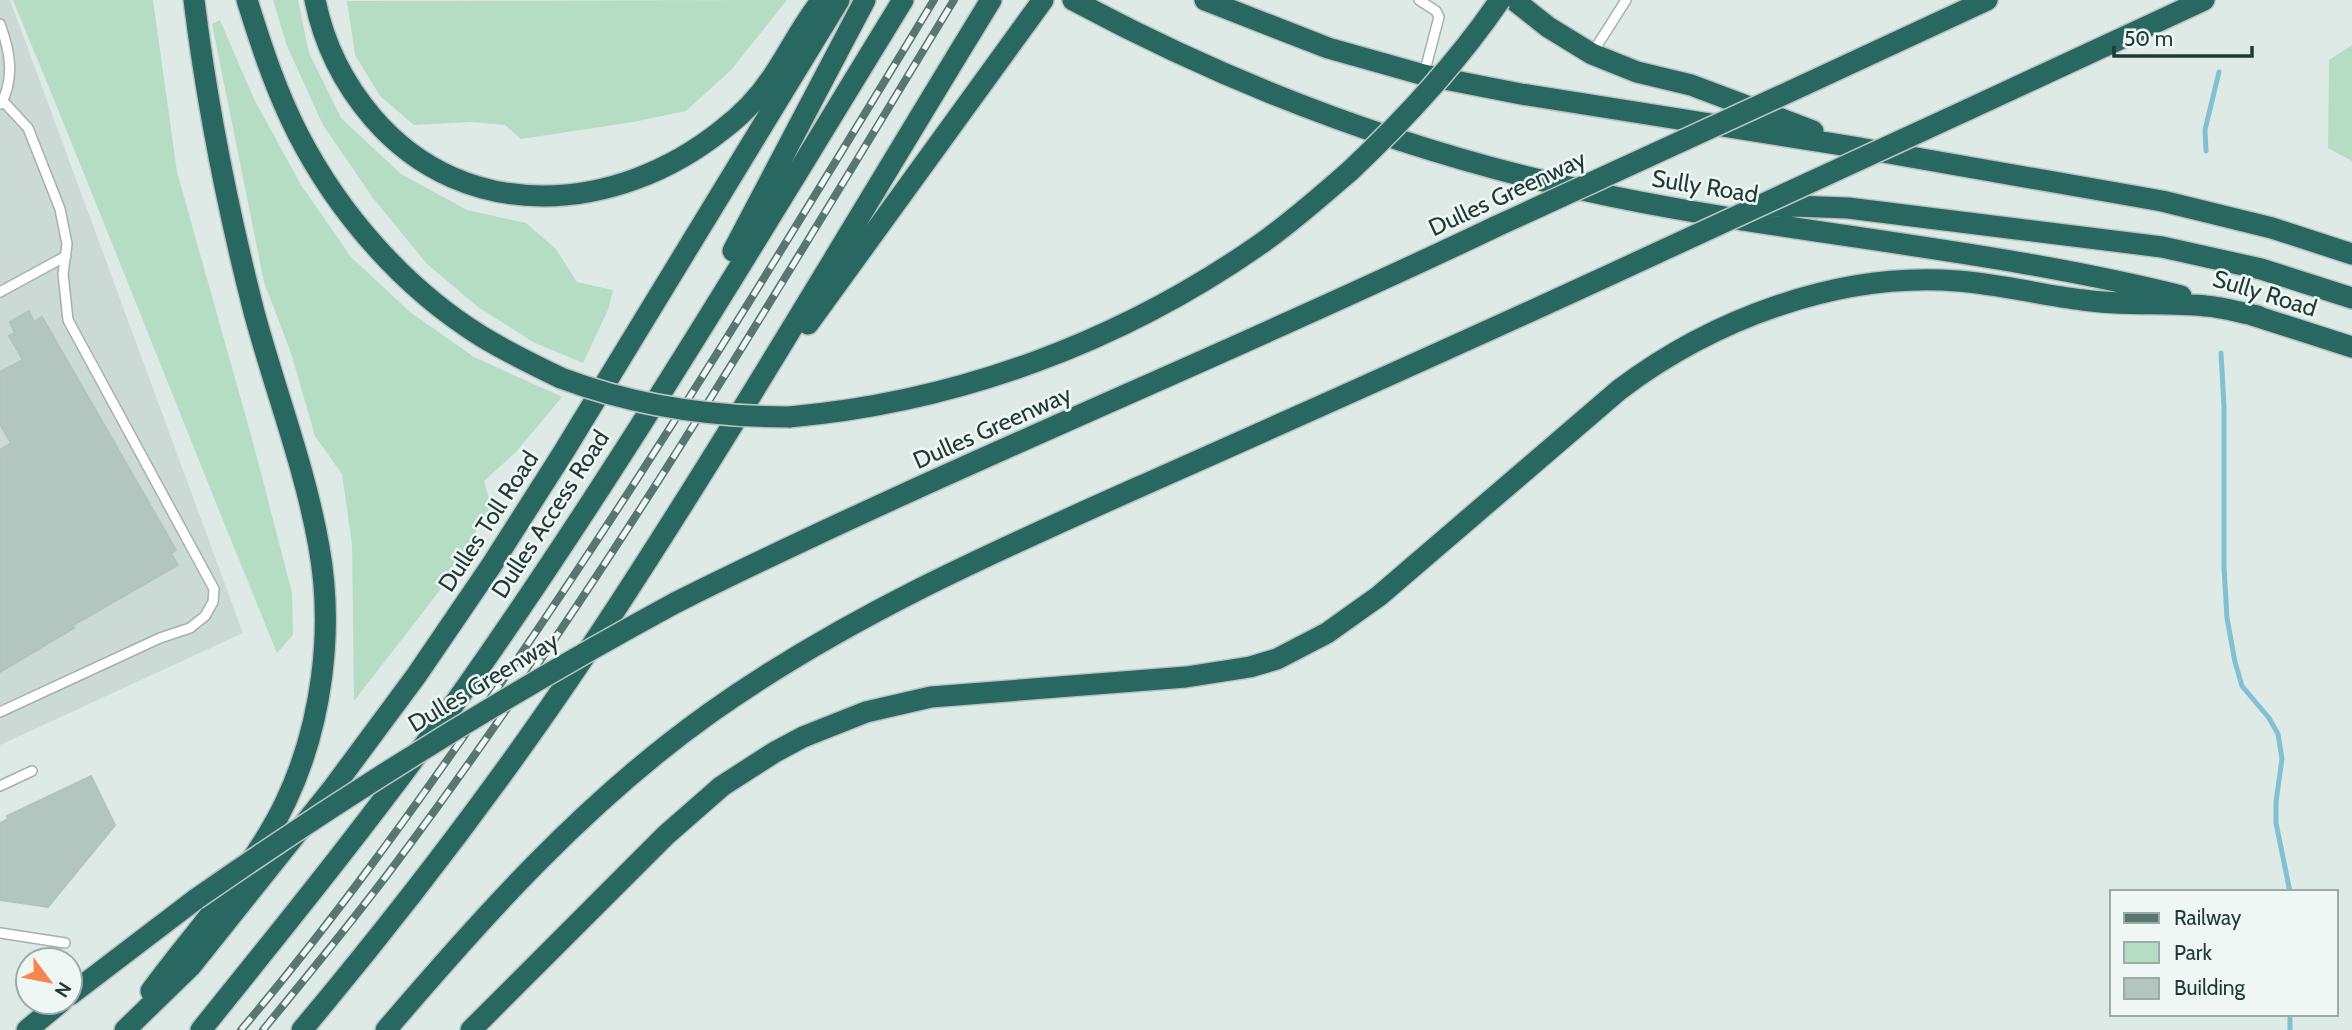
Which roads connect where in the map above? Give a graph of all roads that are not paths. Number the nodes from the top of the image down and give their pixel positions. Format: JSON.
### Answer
{"nodes":[{"id":1,"x":194,"y":0,"type":"edge"},
{"id":2,"x":247,"y":0,"type":"edge"},
{"id":3,"x":315,"y":0,"type":"edge"},
{"id":4,"x":822,"y":0,"type":"edge"},
{"id":5,"x":839,"y":0,"type":"edge"},
{"id":6,"x":865,"y":0,"type":"edge"},
{"id":7,"x":903,"y":0,"type":"edge"},
{"id":8,"x":991,"y":0,"type":"edge"},
{"id":9,"x":1043,"y":0,"type":"edge"},
{"id":10,"x":1073,"y":0,"type":"edge"},
{"id":11,"x":1205,"y":0,"type":"edge"},
{"id":12,"x":1419,"y":0,"type":"edge"},
{"id":13,"x":1500,"y":0,"type":"edge"},
{"id":14,"x":1514,"y":0,"type":"edge"},
{"id":15,"x":1626,"y":0,"type":"edge"},
{"id":16,"x":1987,"y":0,"type":"edge"},
{"id":17,"x":2204,"y":0,"type":"edge"},
{"id":18,"x":0,"y":24,"type":"edge"},
{"id":19,"x":1592,"y":54,"type":"junction"},
{"id":20,"x":1424,"y":75,"type":"junction"},
{"id":21,"x":2,"y":103,"type":"edge"},
{"id":22,"x":1854,"y":147,"type":"junction"},
{"id":23,"x":1656,"y":205,"type":"junction"},
{"id":24,"x":2352,"y":254,"type":"edge"},
{"id":25,"x":66,"y":256,"type":"junction"},
{"id":26,"x":0,"y":292,"type":"edge"},
{"id":27,"x":2352,"y":298,"type":"edge"},
{"id":28,"x":2258,"y":316,"type":"junction"},
{"id":29,"x":2352,"y":347,"type":"edge"},
{"id":30,"x":723,"y":441,"type":"junction"},
{"id":31,"x":614,"y":464,"type":"junction"},
{"id":32,"x":0,"y":712,"type":"edge"},
{"id":33,"x":32,"y":771,"type":"dead end"},
{"id":34,"x":0,"y":786,"type":"edge"},
{"id":35,"x":0,"y":933,"type":"edge"},
{"id":36,"x":65,"y":943,"type":"dead end"},
{"id":37,"x":84,"y":984,"type":"edge"},
{"id":38,"x":44,"y":1016,"type":"edge"},
{"id":39,"x":27,"y":1030,"type":"edge"},
{"id":40,"x":124,"y":1030,"type":"edge"},
{"id":41,"x":201,"y":1030,"type":"edge"},
{"id":42,"x":302,"y":1030,"type":"edge"},
{"id":43,"x":386,"y":1030,"type":"edge"},
{"id":44,"x":471,"y":1030,"type":"edge"}],
"edges":[{"from":1,"to":40,"type":"highway"},
{"from":2,"to":13,"type":"highway","bridge":true},
{"from":3,"to":4,"type":"highway"},
{"from":5,"to":40,"type":"highway","name":"Dulles Toll Road"},
{"from":6,"to":31,"type":"highway"},
{"from":7,"to":31,"type":"highway","name":"Dulles Access Road"},
{"from":8,"to":30,"type":"highway"},
{"from":9,"to":30,"type":"highway"},
{"from":10,"to":23,"type":"highway","name":"Sully Road"},
{"from":11,"to":20,"type":"highway"},
{"from":12,"to":20,"type":"lane"},
{"from":14,"to":19,"type":"highway"},
{"from":15,"to":19,"type":"lane"},
{"from":16,"to":37,"type":"highway","name":"Dulles Greenway","bridge":true},
{"from":17,"to":43,"type":"highway","bridge":true},
{"from":18,"to":21,"type":"lane"},
{"from":19,"to":22,"type":"highway"},
{"from":20,"to":22,"type":"highway"},
{"from":21,"to":25,"type":"lane"},
{"from":22,"to":24,"type":"highway"},
{"from":23,"to":27,"type":"highway"},
{"from":23,"to":28,"type":"highway","name":"Sully Road"},
{"from":25,"to":26,"type":"lane"},
{"from":25,"to":32,"type":"lane"},
{"from":28,"to":29,"type":"highway","name":"Sully Road"},
{"from":28,"to":44,"type":"highway"},
{"from":30,"to":42,"type":"highway"},
{"from":31,"to":41,"type":"highway","name":"Dulles Access Road"},
{"from":33,"to":34,"type":"lane"},
{"from":35,"to":36,"type":"lane"},
{"from":38,"to":39,"type":"highway"}]}
